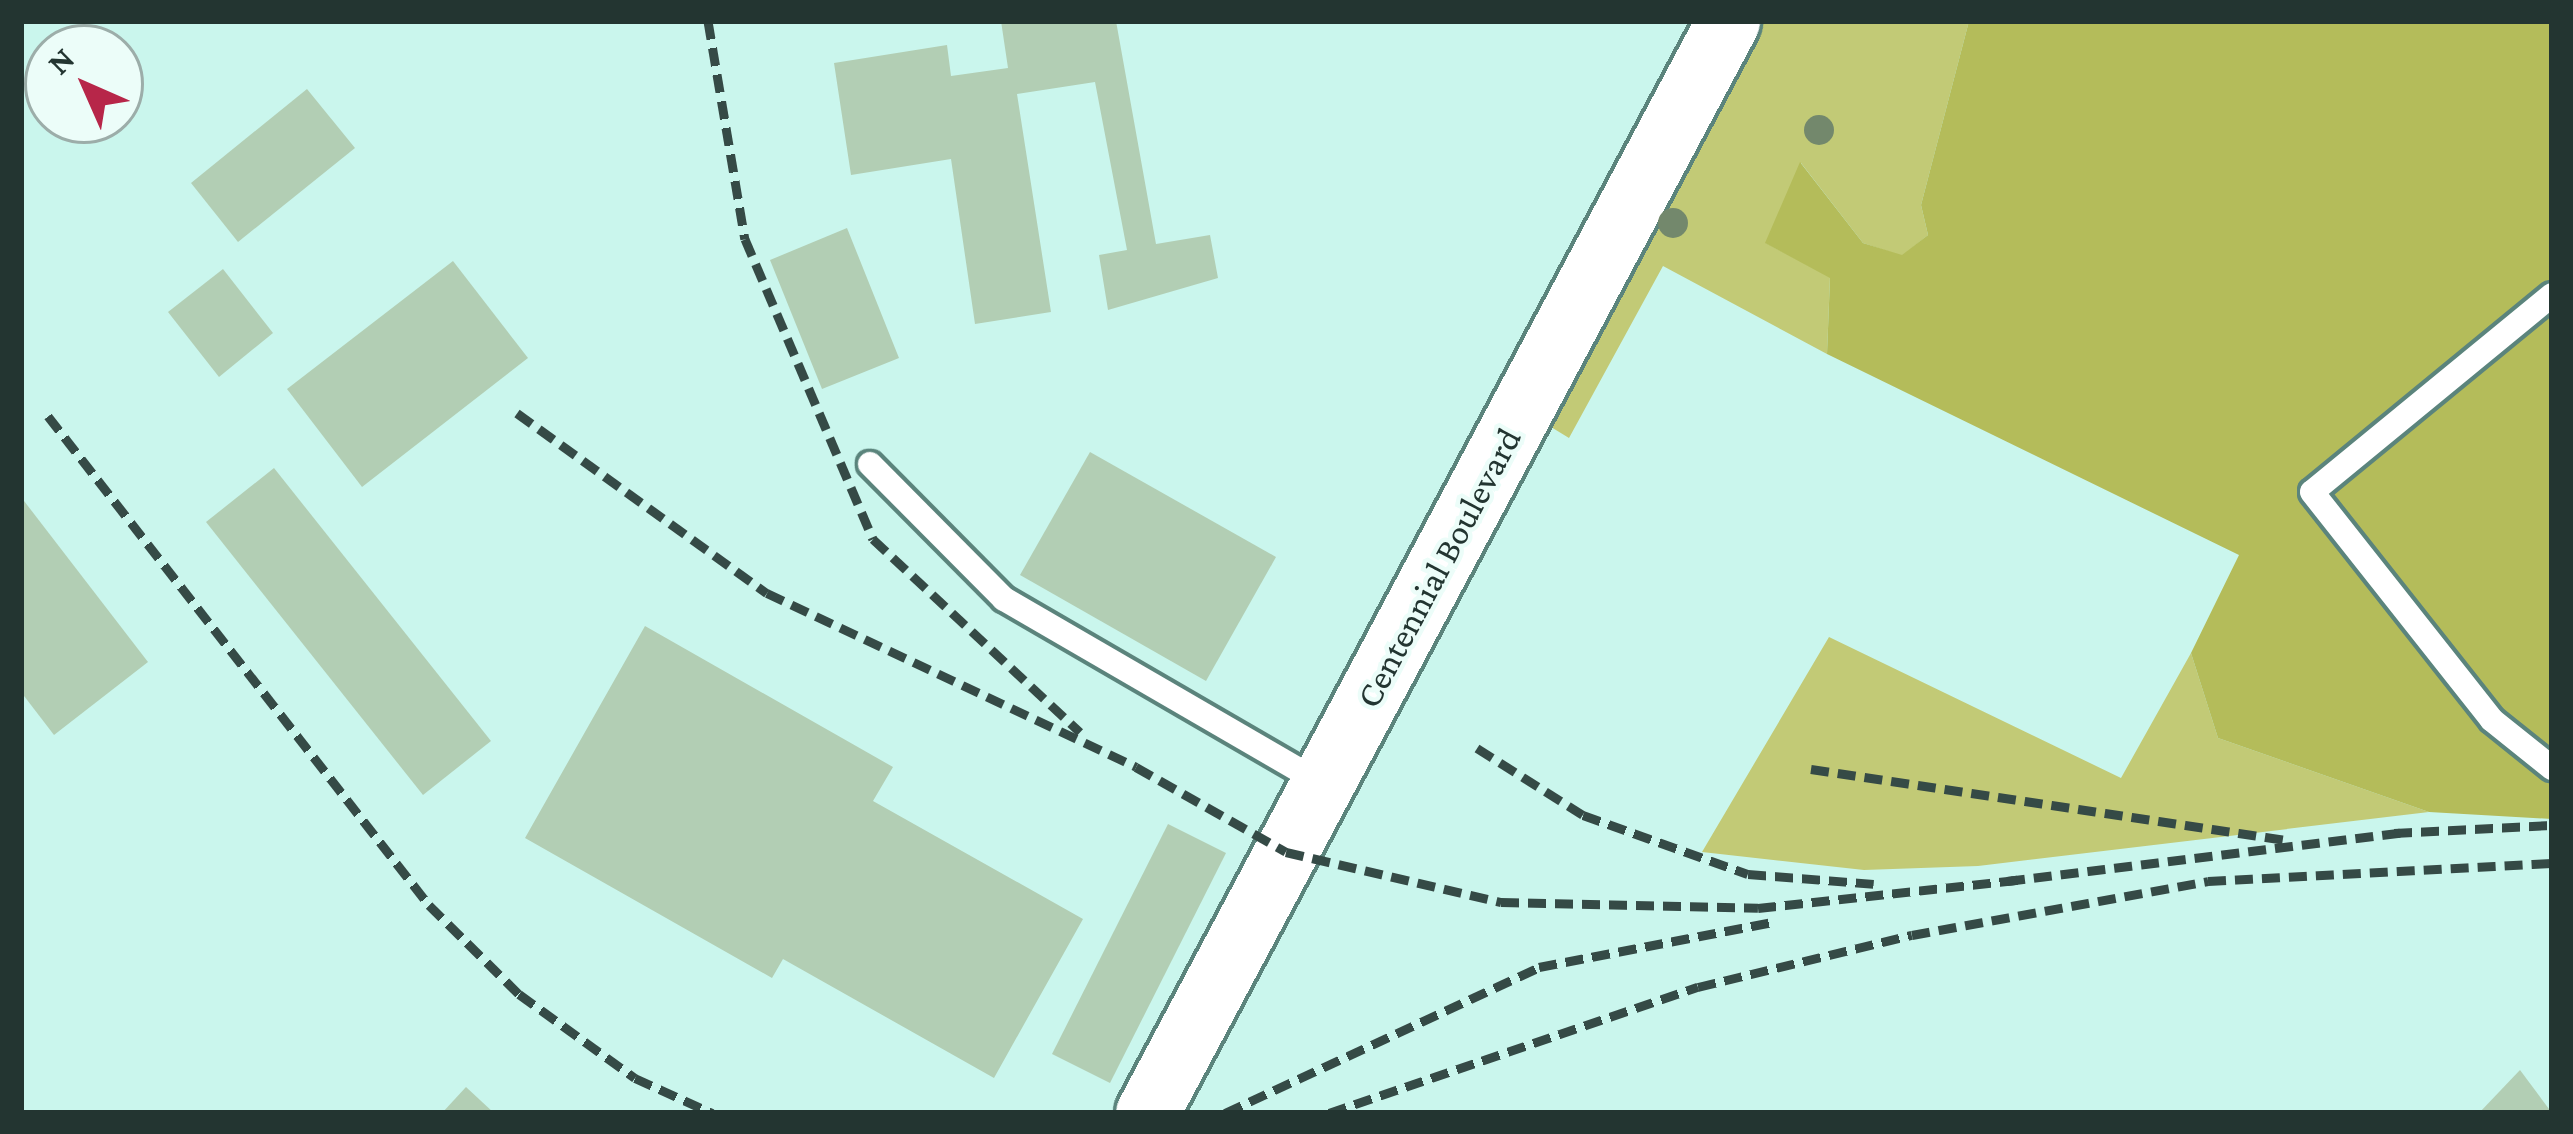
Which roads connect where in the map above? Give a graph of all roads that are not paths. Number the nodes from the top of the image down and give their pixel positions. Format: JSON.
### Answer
{"nodes":[{"id":1,"x":1728,"y":21,"type":"edge"},
{"id":2,"x":2552,"y":296,"type":"edge"},
{"id":3,"x":870,"y":464,"type":"dead end"},
{"id":4,"x":2552,"y":768,"type":"edge"},
{"id":5,"x":1324,"y":784,"type":"junction"},
{"id":6,"x":1147,"y":1113,"type":"edge"}],
"edges":[{"from":1,"to":5,"type":"main road","name":"Centennial Boulevard"},
{"from":2,"to":4,"type":"lane"},
{"from":3,"to":5,"type":"lane"},
{"from":5,"to":6,"type":"main road","name":"Centennial Boulevard"}]}
